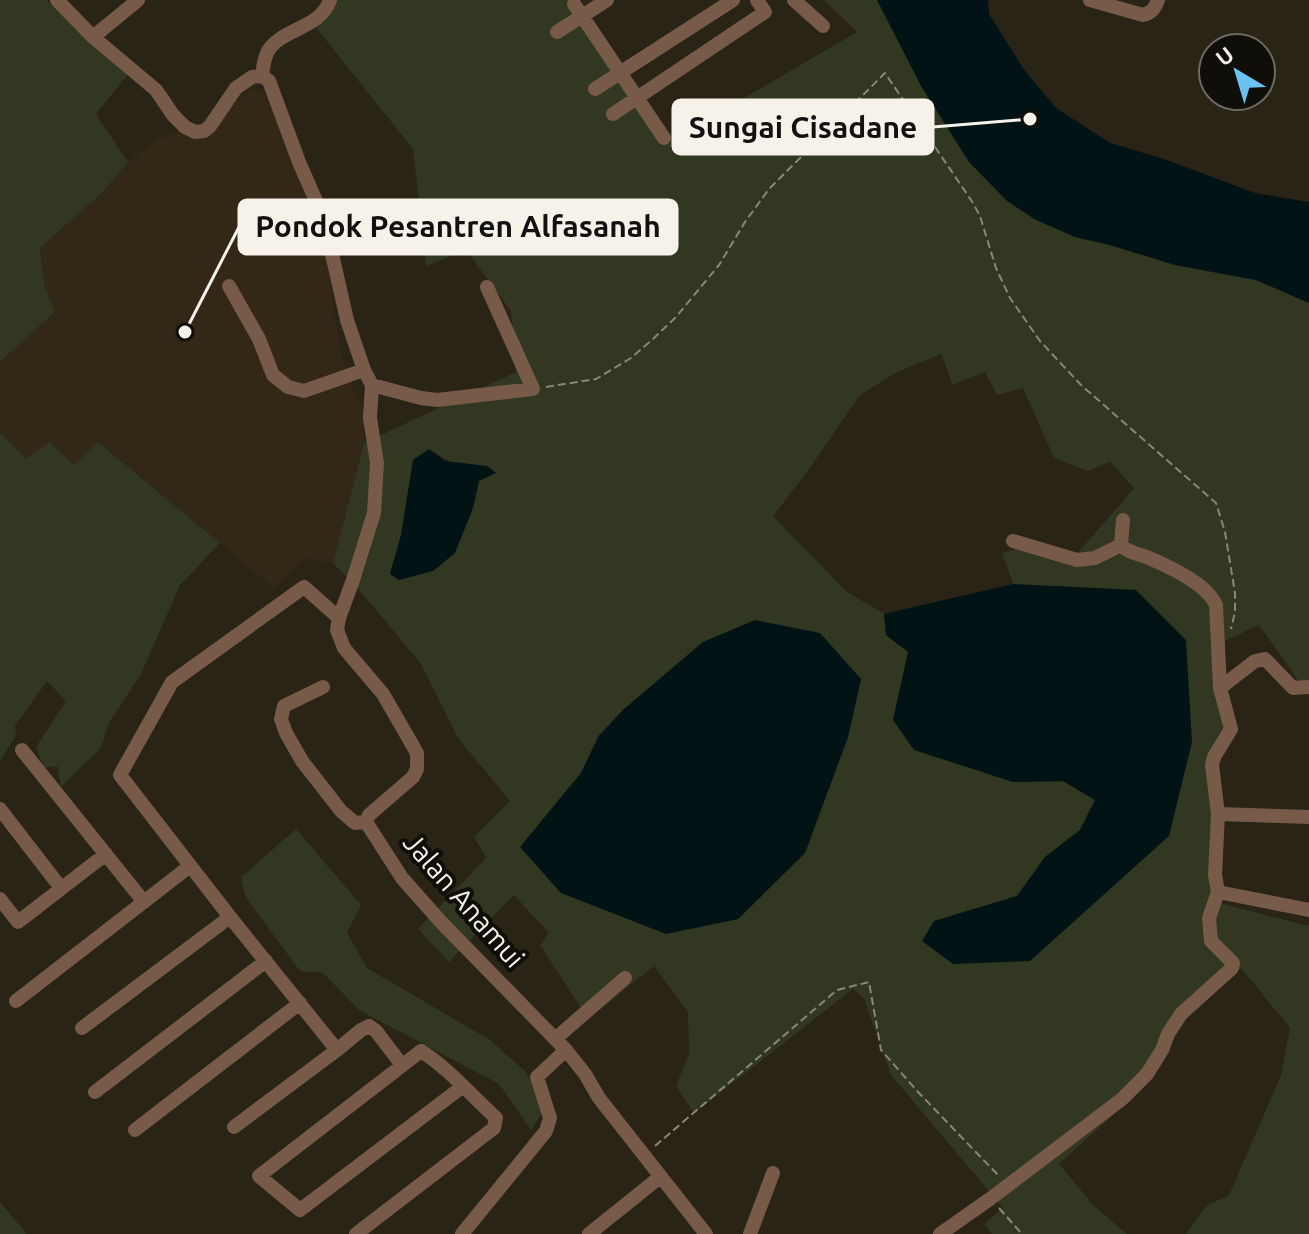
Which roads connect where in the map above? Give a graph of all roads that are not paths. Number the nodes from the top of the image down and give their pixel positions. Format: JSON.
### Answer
{"nodes":[{"id":1,"x":57,"y":0,"type":"edge"},
{"id":2,"x":138,"y":0,"type":"edge"},
{"id":3,"x":330,"y":0,"type":"edge"},
{"id":4,"x":607,"y":0,"type":"edge"},
{"id":5,"x":733,"y":0,"type":"edge"},
{"id":6,"x":759,"y":0,"type":"edge"},
{"id":7,"x":794,"y":0,"type":"edge"},
{"id":8,"x":1090,"y":0,"type":"edge"},
{"id":9,"x":1158,"y":0,"type":"edge"},
{"id":10,"x":578,"y":10,"type":"junction"},
{"id":11,"x":823,"y":26,"type":"dead end"},
{"id":12,"x":557,"y":32,"type":"dead end"},
{"id":13,"x":93,"y":37,"type":"junction"},
{"id":14,"x":621,"y":73,"type":"junction"},
{"id":15,"x":262,"y":76,"type":"junction"},
{"id":16,"x":595,"y":89,"type":"dead end"},
{"id":17,"x":637,"y":97,"type":"junction"},
{"id":18,"x":613,"y":114,"type":"dead end"},
{"id":19,"x":664,"y":138,"type":"dead end"},
{"id":20,"x":229,"y":286,"type":"dead end"},
{"id":21,"x":487,"y":287,"type":"dead end"},
{"id":22,"x":364,"y":370,"type":"junction"},
{"id":23,"x":372,"y":385,"type":"junction"},
{"id":24,"x":1123,"y":520,"type":"dead end"},
{"id":25,"x":1013,"y":541,"type":"dead end"},
{"id":26,"x":1121,"y":545,"type":"junction"},
{"id":27,"x":339,"y":618,"type":"junction"},
{"id":28,"x":323,"y":687,"type":"dead end"},
{"id":29,"x":1309,"y":687,"type":"edge"},
{"id":30,"x":1220,"y":688,"type":"junction"},
{"id":31,"x":22,"y":750,"type":"dead end"},
{"id":32,"x":0,"y":809,"type":"edge"},
{"id":33,"x":1218,"y":814,"type":"junction"},
{"id":34,"x":1309,"y":817,"type":"edge"},
{"id":35,"x":366,"y":822,"type":"junction"},
{"id":36,"x":106,"y":854,"type":"junction"},
{"id":37,"x":190,"y":866,"type":"junction"},
{"id":38,"x":61,"y":888,"type":"junction"},
{"id":39,"x":1218,"y":892,"type":"junction"},
{"id":40,"x":0,"y":899,"type":"edge"},
{"id":41,"x":144,"y":902,"type":"junction"},
{"id":42,"x":1309,"y":910,"type":"edge"},
{"id":43,"x":230,"y":917,"type":"junction"},
{"id":44,"x":266,"y":961,"type":"junction"},
{"id":45,"x":625,"y":978,"type":"dead end"},
{"id":46,"x":16,"y":1001,"type":"dead end"},
{"id":47,"x":300,"y":1003,"type":"junction"},
{"id":48,"x":82,"y":1028,"type":"dead end"},
{"id":49,"x":560,"y":1044,"type":"junction"},
{"id":50,"x":337,"y":1050,"type":"junction"},
{"id":51,"x":402,"y":1065,"type":"junction"},
{"id":52,"x":462,"y":1087,"type":"junction"},
{"id":53,"x":95,"y":1092,"type":"dead end"},
{"id":54,"x":234,"y":1127,"type":"dead end"},
{"id":55,"x":135,"y":1130,"type":"dead end"},
{"id":56,"x":773,"y":1173,"type":"dead end"},
{"id":57,"x":660,"y":1177,"type":"junction"},
{"id":58,"x":356,"y":1234,"type":"edge"},
{"id":59,"x":462,"y":1234,"type":"edge"},
{"id":60,"x":589,"y":1234,"type":"edge"},
{"id":61,"x":706,"y":1234,"type":"edge"},
{"id":62,"x":750,"y":1234,"type":"edge"},
{"id":63,"x":940,"y":1234,"type":"edge"}],
"edges":[{"from":1,"to":13,"type":"street"},
{"from":2,"to":13,"type":"street"},
{"from":3,"to":15,"type":"street"},
{"from":4,"to":10,"type":"street"},
{"from":5,"to":14,"type":"street"},
{"from":6,"to":17,"type":"street"},
{"from":7,"to":11,"type":"street"},
{"from":8,"to":9,"type":"street"},
{"from":10,"to":12,"type":"street"},
{"from":10,"to":14,"type":"street"},
{"from":13,"to":15,"type":"street"},
{"from":14,"to":16,"type":"street"},
{"from":14,"to":17,"type":"street"},
{"from":15,"to":22,"type":"street"},
{"from":17,"to":18,"type":"street"},
{"from":17,"to":19,"type":"street"},
{"from":20,"to":22,"type":"street"},
{"from":21,"to":23,"type":"street"},
{"from":22,"to":23,"type":"street"},
{"from":23,"to":27,"type":"street"},
{"from":24,"to":26,"type":"street"},
{"from":25,"to":26,"type":"street"},
{"from":26,"to":30,"type":"street"},
{"from":27,"to":35,"type":"street","name":"Jalan Anamui"},
{"from":27,"to":37,"type":"street"},
{"from":28,"to":35,"type":"street"},
{"from":29,"to":30,"type":"street"},
{"from":30,"to":33,"type":"street"},
{"from":31,"to":36,"type":"street"},
{"from":32,"to":38,"type":"street"},
{"from":33,"to":34,"type":"street"},
{"from":33,"to":39,"type":"street"},
{"from":35,"to":49,"type":"street","name":"Jalan Anamui"},
{"from":36,"to":38,"type":"street"},
{"from":36,"to":41,"type":"street"},
{"from":37,"to":41,"type":"street"},
{"from":37,"to":43,"type":"street"},
{"from":38,"to":40,"type":"street"},
{"from":39,"to":42,"type":"street"},
{"from":39,"to":63,"type":"street"},
{"from":41,"to":46,"type":"street"},
{"from":43,"to":44,"type":"street"},
{"from":43,"to":48,"type":"street"},
{"from":44,"to":47,"type":"street"},
{"from":44,"to":53,"type":"street"},
{"from":45,"to":49,"type":"street"},
{"from":47,"to":50,"type":"street"},
{"from":47,"to":55,"type":"street"},
{"from":49,"to":57,"type":"street","name":"Jalan Anamui"},
{"from":49,"to":59,"type":"street"},
{"from":50,"to":51,"type":"street"},
{"from":50,"to":54,"type":"street"},
{"from":51,"to":52,"type":"street"},
{"from":51,"to":52,"type":"street"},
{"from":52,"to":58,"type":"street"},
{"from":56,"to":62,"type":"street"},
{"from":57,"to":60,"type":"street"},
{"from":57,"to":61,"type":"street","name":"Jalan Anamui"}]}
